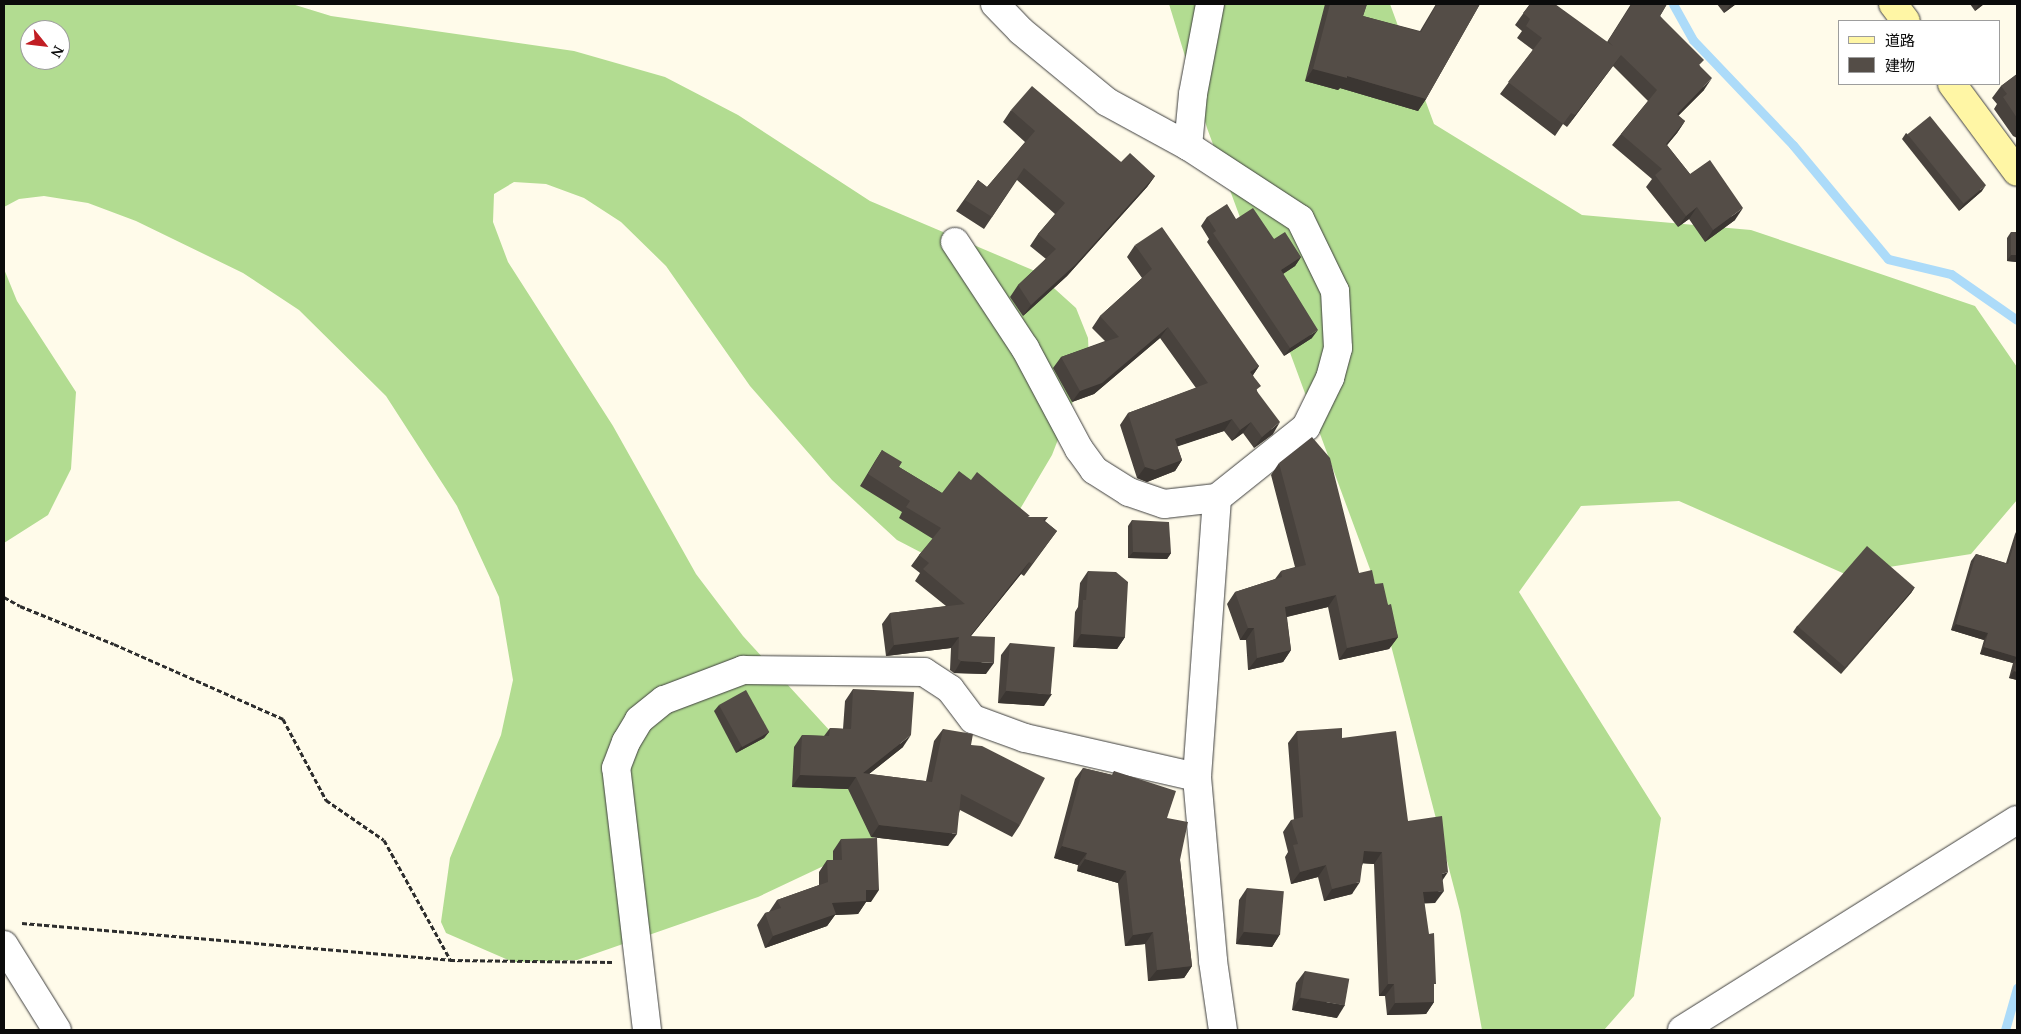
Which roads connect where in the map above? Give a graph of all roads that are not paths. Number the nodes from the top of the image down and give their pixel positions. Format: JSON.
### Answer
{"nodes":[{"id":1,"x":996,"y":4,"type":"edge"},
{"id":2,"x":1210,"y":4,"type":"edge"},
{"id":3,"x":1893,"y":4,"type":"edge"},
{"id":4,"x":1905,"y":20,"type":"edge"},
{"id":5,"x":1953,"y":85,"type":"edge"},
{"id":6,"x":1188,"y":146,"type":"junction"},
{"id":7,"x":2017,"y":172,"type":"edge"},
{"id":8,"x":955,"y":242,"type":"dead end"},
{"id":9,"x":1217,"y":498,"type":"junction"},
{"id":10,"x":1197,"y":777,"type":"junction"},
{"id":11,"x":2017,"y":820,"type":"edge"},
{"id":12,"x":9,"y":934,"type":"edge"},
{"id":13,"x":57,"y":1030,"type":"edge"},
{"id":14,"x":648,"y":1030,"type":"edge"},
{"id":15,"x":1223,"y":1030,"type":"edge"},
{"id":16,"x":1682,"y":1030,"type":"edge"}],
"edges":[{"from":1,"to":6,"type":"street"},
{"from":2,"to":6,"type":"street"},
{"from":3,"to":4,"type":"main road"},
{"from":5,"to":7,"type":"main road"},
{"from":6,"to":9,"type":"street"},
{"from":8,"to":9,"type":"street"},
{"from":9,"to":10,"type":"street"},
{"from":10,"to":14,"type":"street"},
{"from":10,"to":15,"type":"street"},
{"from":11,"to":16,"type":"street"},
{"from":12,"to":13,"type":"street"}]}
